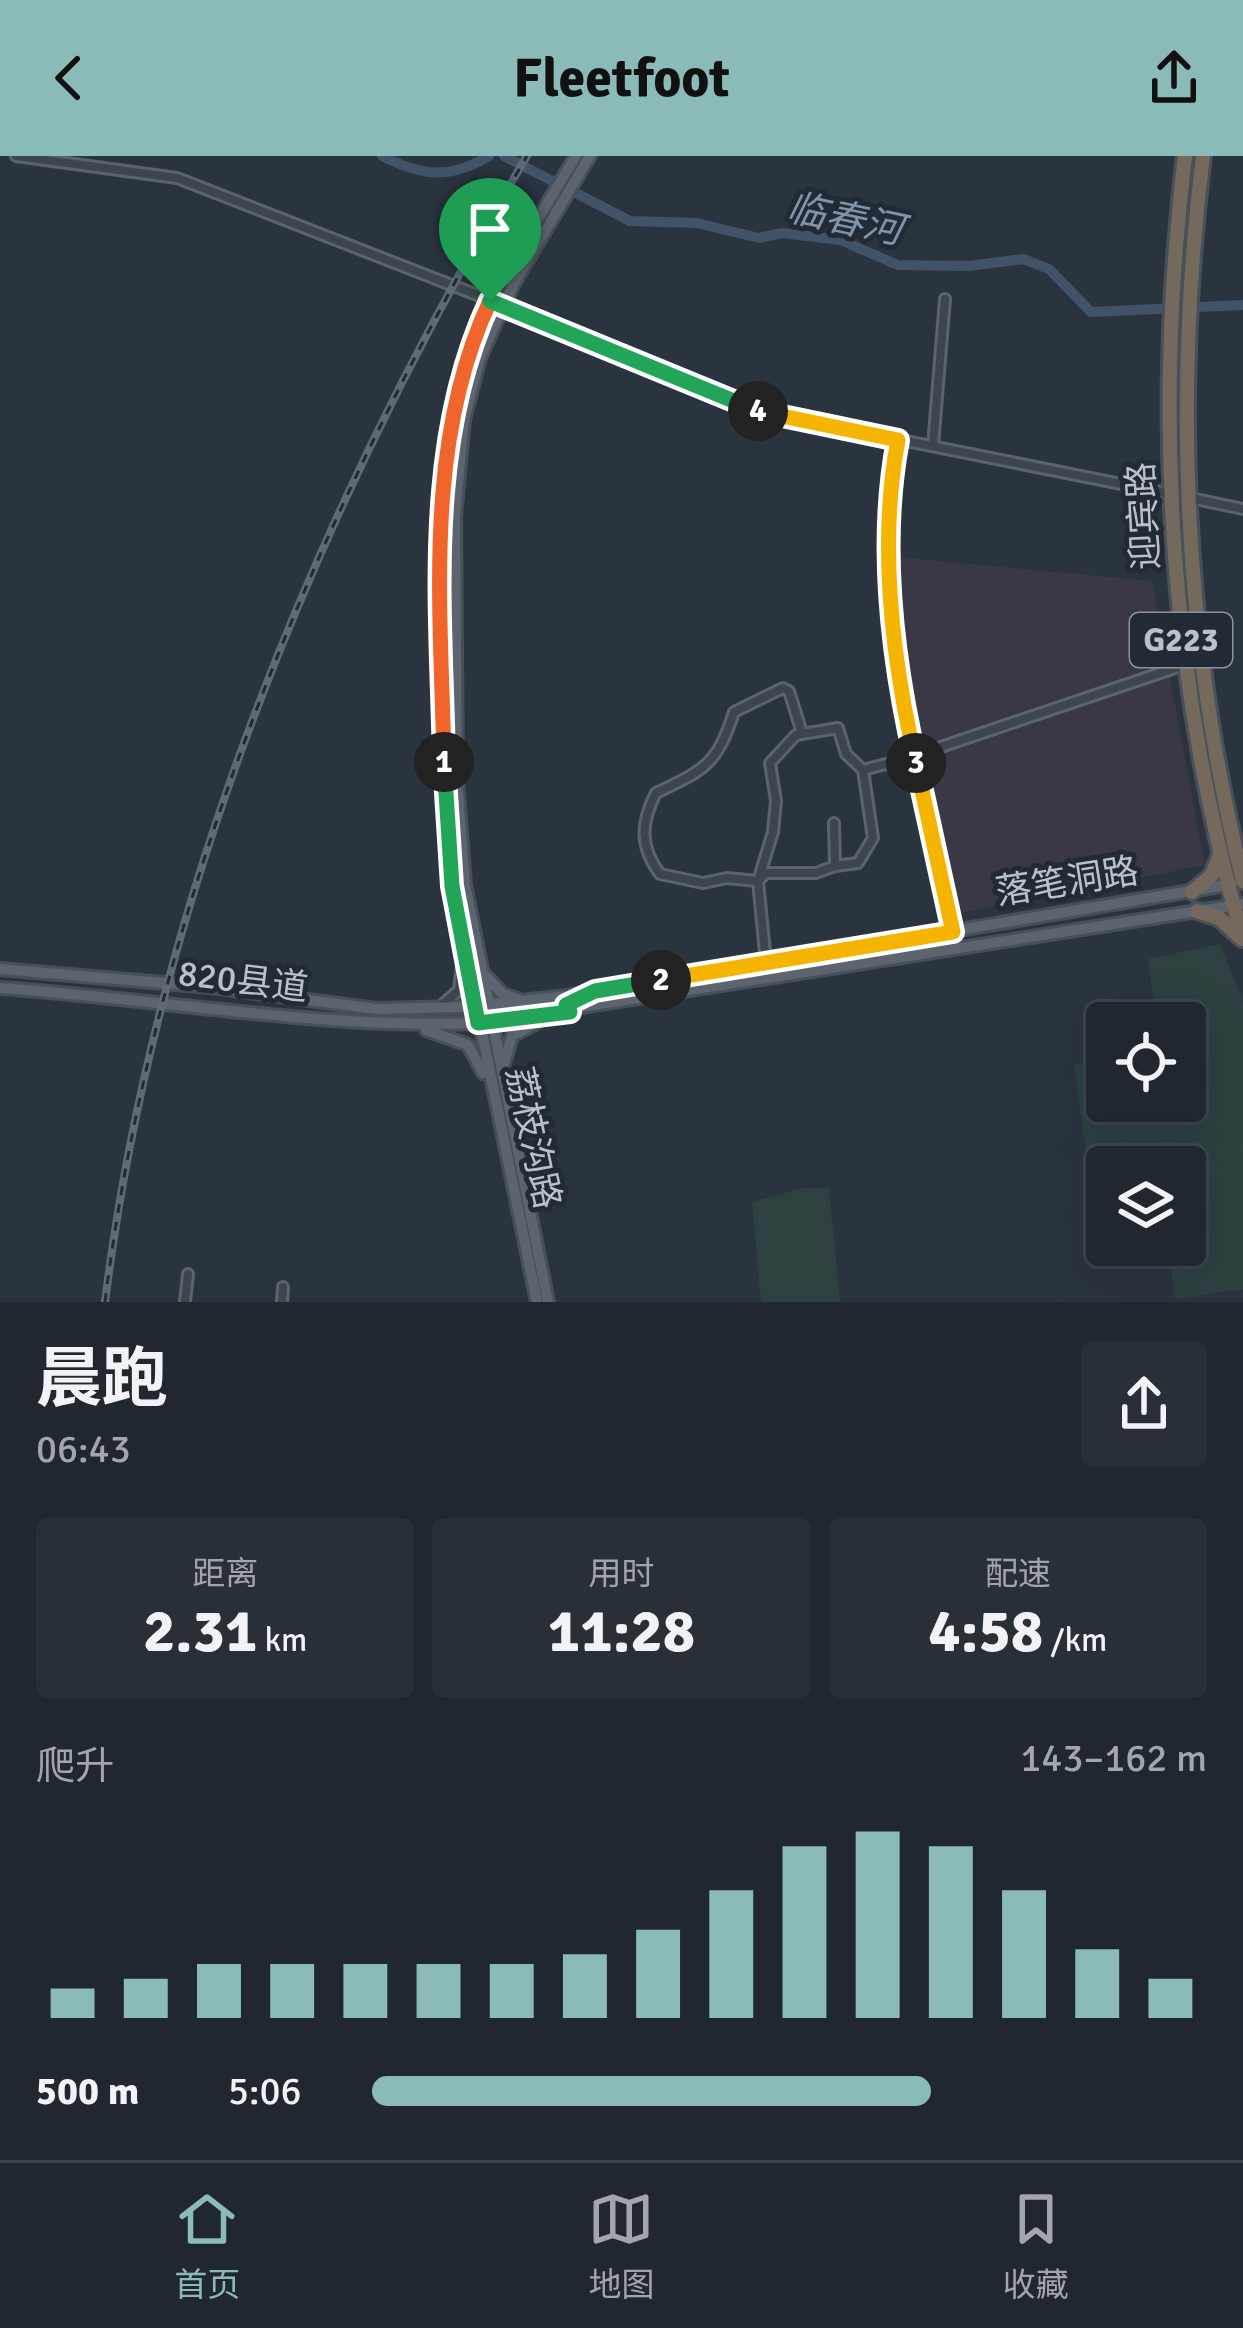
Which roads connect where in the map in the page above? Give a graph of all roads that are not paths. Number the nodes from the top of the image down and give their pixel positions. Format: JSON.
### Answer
{"nodes":[{"id":1,"x":16,"y":156,"type":"edge"},
{"id":2,"x":590,"y":156,"type":"edge"},
{"id":3,"x":1203,"y":156,"type":"edge"},
{"id":4,"x":1184,"y":157,"type":"edge"},
{"id":5,"x":576,"y":164,"type":"edge"},
{"id":6,"x":945,"y":299,"type":"dead end"},
{"id":7,"x":496,"y":303,"type":"junction"},
{"id":8,"x":898,"y":440,"type":"junction"},
{"id":9,"x":933,"y":446,"type":"junction"},
{"id":10,"x":1170,"y":494,"type":"junction"},
{"id":11,"x":1188,"y":497,"type":"junction"},
{"id":12,"x":1243,"y":509,"type":"edge"},
{"id":13,"x":1184,"y":665,"type":"junction"},
{"id":14,"x":909,"y":731,"type":"junction"},
{"id":15,"x":802,"y":733,"type":"junction"},
{"id":16,"x":914,"y":755,"type":"junction"},
{"id":17,"x":897,"y":760,"type":"junction"},
{"id":18,"x":863,"y":770,"type":"junction"},
{"id":19,"x":918,"y":773,"type":"junction"},
{"id":20,"x":834,"y":823,"type":"dead end"},
{"id":21,"x":1220,"y":852,"type":"junction"},
{"id":22,"x":835,"y":866,"type":"junction"},
{"id":23,"x":758,"y":881,"type":"junction"},
{"id":24,"x":1238,"y":883,"type":"edge"},
{"id":25,"x":1192,"y":892,"type":"junction"},
{"id":26,"x":1238,"y":905,"type":"edge"},
{"id":27,"x":1197,"y":911,"type":"junction"},
{"id":28,"x":953,"y":932,"type":"junction"},
{"id":29,"x":1243,"y":939,"type":"edge"},
{"id":30,"x":463,"y":949,"type":"junction"},
{"id":31,"x":478,"y":962,"type":"junction"},
{"id":32,"x":766,"y":963,"type":"junction"},
{"id":33,"x":0,"y":969,"type":"edge"},
{"id":34,"x":0,"y":988,"type":"edge"},
{"id":35,"x":595,"y":991,"type":"junction"},
{"id":36,"x":538,"y":999,"type":"junction"},
{"id":37,"x":481,"y":1006,"type":"junction"},
{"id":38,"x":434,"y":1009,"type":"junction"},
{"id":39,"x":570,"y":1012,"type":"junction"},
{"id":40,"x":552,"y":1015,"type":"junction"},
{"id":41,"x":484,"y":1023,"type":"junction"},
{"id":42,"x":411,"y":1026,"type":"junction"},
{"id":43,"x":499,"y":1092,"type":"junction"},
{"id":44,"x":188,"y":1274,"type":"dead end"},
{"id":45,"x":283,"y":1287,"type":"dead end"},
{"id":46,"x":185,"y":1302,"type":"edge"},
{"id":47,"x":282,"y":1302,"type":"edge"},
{"id":48,"x":537,"y":1302,"type":"edge"},
{"id":49,"x":548,"y":1302,"type":"edge"}],
"edges":[{"from":1,"to":7,"type":"street"},
{"from":2,"to":5,"type":"main road","name":"荔枝沟路"},
{"from":3,"to":11,"type":"highway","name":"迎宾路","number":"G223"},
{"from":4,"to":10,"type":"highway","name":"迎宾路","number":"G223"},
{"from":5,"to":7,"type":"main road","name":"荔枝沟路"},
{"from":6,"to":9,"type":"street"},
{"from":7,"to":8,"type":"street"},
{"from":7,"to":30,"type":"main road","name":"荔枝沟路"},
{"from":7,"to":31,"type":"main road","name":"荔枝沟路"},
{"from":8,"to":9,"type":"street"},
{"from":8,"to":14,"type":"street"},
{"from":9,"to":10,"type":"street"},
{"from":10,"to":11,"type":"street"},
{"from":10,"to":13,"type":"highway","name":"迎宾路","number":"G223"},
{"from":11,"to":12,"type":"street"},
{"from":11,"to":24,"type":"highway","name":"迎宾路","number":"G223"},
{"from":13,"to":16,"type":"street"},
{"from":13,"to":21,"type":"highway","name":"迎宾路","number":"G223"},
{"from":14,"to":16,"type":"street"},
{"from":14,"to":17,"type":"street"},
{"from":15,"to":18,"type":"street"},
{"from":15,"to":23,"type":"street"},
{"from":15,"to":23,"type":"street"},
{"from":16,"to":19,"type":"street"},
{"from":17,"to":18,"type":"street"},
{"from":17,"to":19,"type":"street"},
{"from":18,"to":22,"type":"street"},
{"from":19,"to":28,"type":"street"},
{"from":20,"to":22,"type":"street"},
{"from":21,"to":24,"type":"highway","name":"迎宾路","number":"G223"},
{"from":21,"to":25,"type":"highway"},
{"from":22,"to":23,"type":"street"},
{"from":23,"to":32,"type":"street"},
{"from":24,"to":25,"type":"main road","name":"落笔洞路"},
{"from":24,"to":26,"type":"highway","name":"迎宾路","number":"G223"},
{"from":25,"to":28,"type":"main road","name":"落笔洞路"},
{"from":26,"to":27,"type":"main road","name":"落笔洞路"},
{"from":26,"to":29,"type":"highway","name":"迎宾路","number":"G223"},
{"from":27,"to":29,"type":"highway"},
{"from":27,"to":39,"type":"main road","name":"落笔洞路"},
{"from":28,"to":32,"type":"main road","name":"落笔洞路"},
{"from":30,"to":37,"type":"main road","name":"荔枝沟路"},
{"from":30,"to":38,"type":"street"},
{"from":31,"to":36,"type":"main road"},
{"from":31,"to":37,"type":"main road","name":"荔枝沟路"},
{"from":32,"to":35,"type":"main road","name":"落笔洞路"},
{"from":33,"to":38,"type":"main road","name":"820县道"},
{"from":34,"to":42,"type":"main road","name":"820县道"},
{"from":35,"to":36,"type":"main road","name":"落笔洞路"},
{"from":35,"to":39,"type":"main road"},
{"from":36,"to":37,"type":"main road","name":"落笔洞路"},
{"from":37,"to":38,"type":"main road","name":"820县道"},
{"from":37,"to":41,"type":"main road","name":"荔枝沟路"},
{"from":39,"to":40,"type":"main road","name":"落笔洞路"},
{"from":40,"to":41,"type":"main road","name":"落笔洞路"},
{"from":40,"to":43,"type":"main road"},
{"from":41,"to":42,"type":"main road","name":"820县道"},
{"from":41,"to":43,"type":"main road","name":"荔枝沟路"},
{"from":42,"to":43,"type":"main road"},
{"from":43,"to":48,"type":"main road","name":"荔枝沟路"},
{"from":43,"to":49,"type":"main road","name":"荔枝沟路"},
{"from":44,"to":46,"type":"street"},
{"from":45,"to":47,"type":"street"}]}
